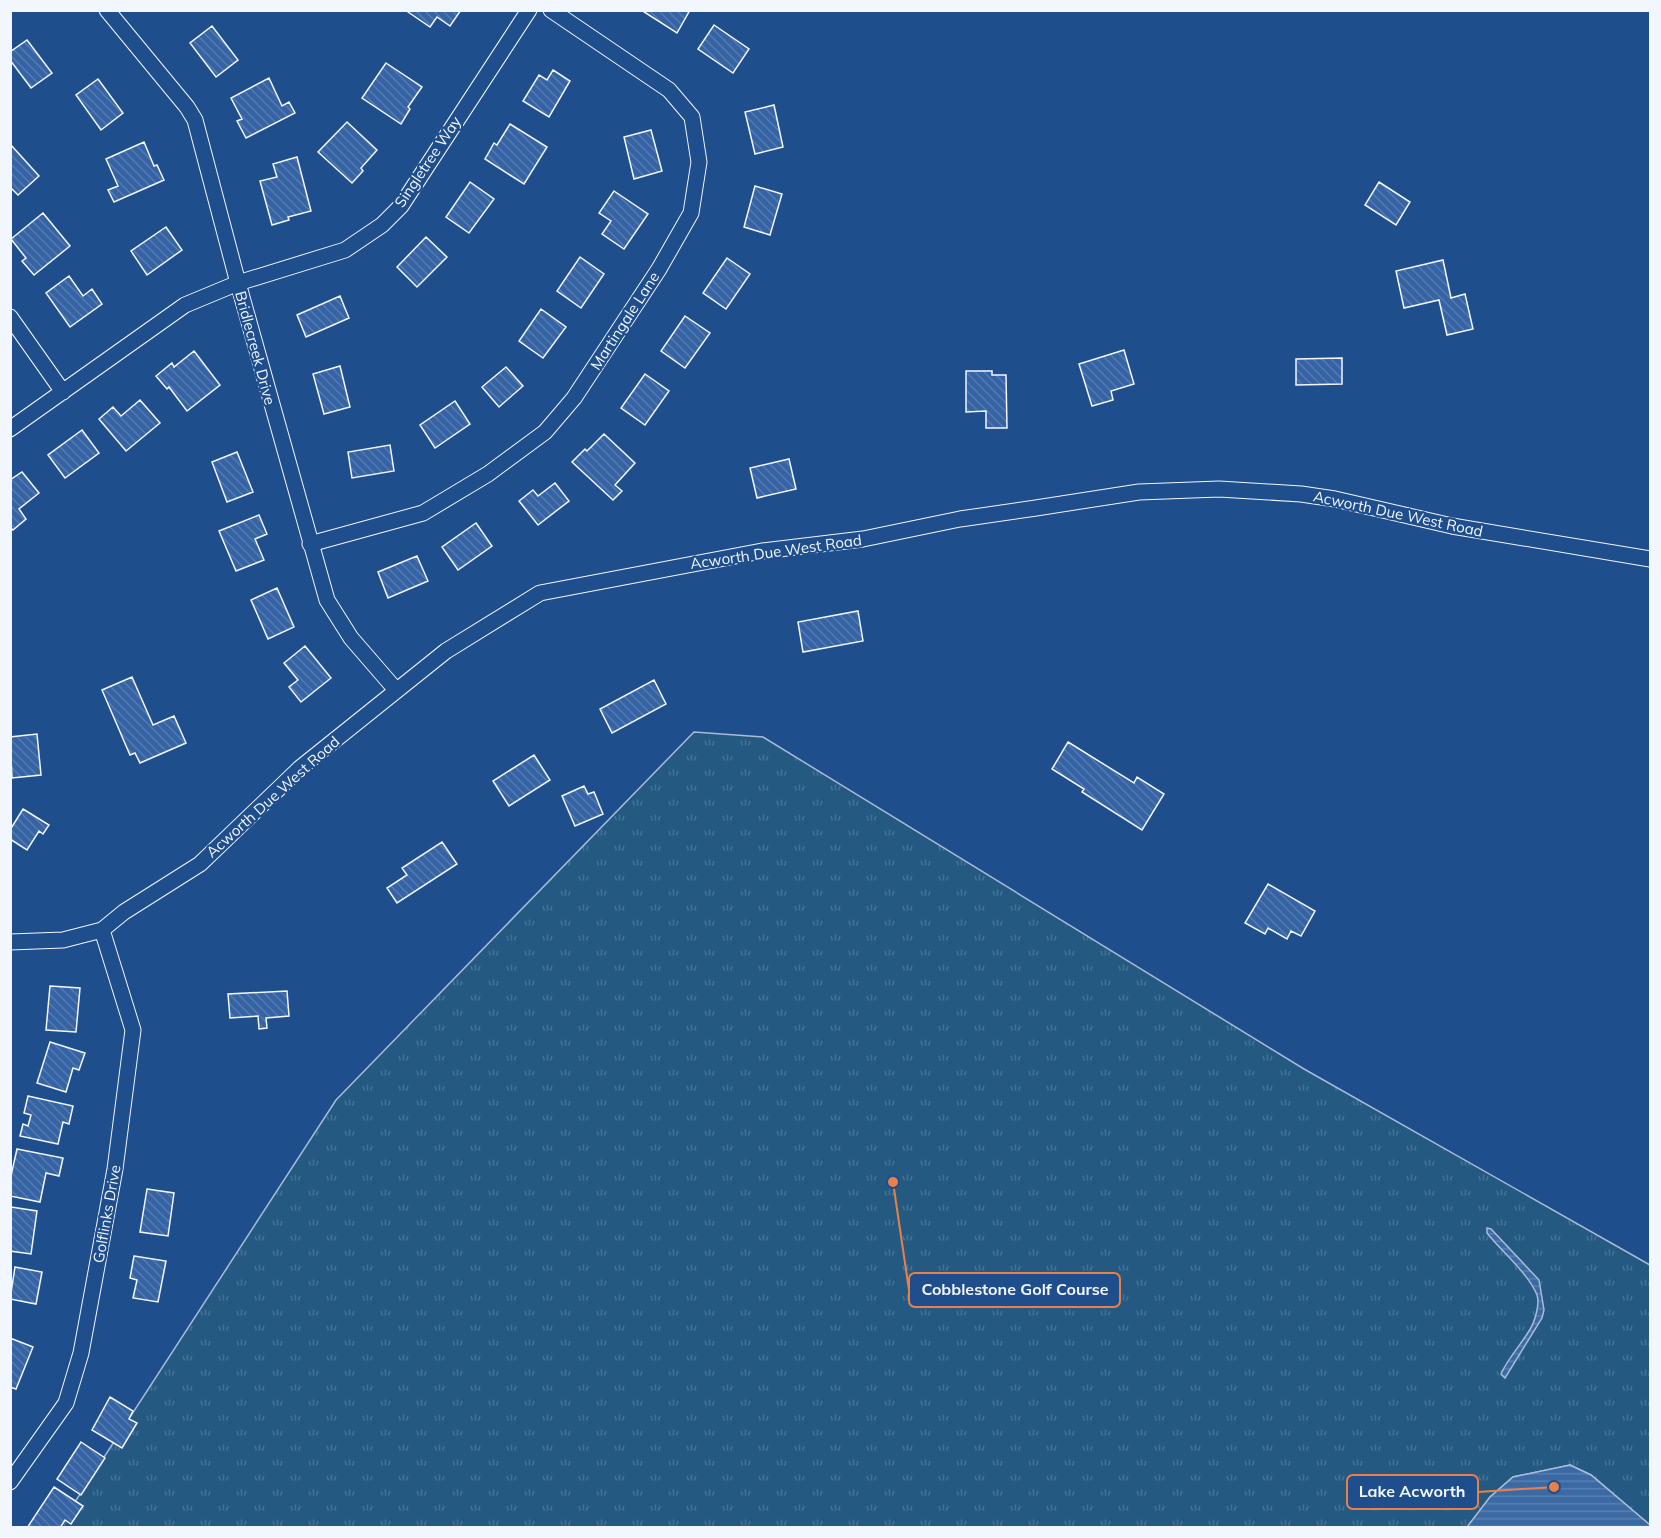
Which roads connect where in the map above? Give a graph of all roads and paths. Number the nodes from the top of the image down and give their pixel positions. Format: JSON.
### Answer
{"nodes":[{"id":1,"x":107,"y":10,"type":"edge"},
{"id":2,"x":529,"y":10,"type":"edge"},
{"id":3,"x":552,"y":10,"type":"edge"},
{"id":4,"x":238,"y":283,"type":"junction"},
{"id":5,"x":10,"y":317,"type":"edge"},
{"id":6,"x":63,"y":392,"type":"junction"},
{"id":7,"x":10,"y":429,"type":"edge"},
{"id":8,"x":310,"y":544,"type":"junction"},
{"id":9,"x":1650,"y":559,"type":"edge"},
{"id":10,"x":396,"y":690,"type":"junction"},
{"id":11,"x":102,"y":930,"type":"junction"},
{"id":12,"x":10,"y":942,"type":"edge"},
{"id":13,"x":10,"y":1482,"type":"edge"}],
"edges":[{"from":1,"to":4,"type":"street","name":"Bridlecreek Drive"},
{"from":2,"to":4,"type":"street","name":"Singletree Way"},
{"from":3,"to":8,"type":"street","name":"Martingale Lane"},
{"from":4,"to":6,"type":"street","name":"Singletree Way"},
{"from":4,"to":8,"type":"street","name":"Bridlecreek Drive"},
{"from":5,"to":6,"type":"street"},
{"from":6,"to":7,"type":"street","name":"Singletree Way"},
{"from":8,"to":10,"type":"street","name":"Bridlecreek Drive"},
{"from":9,"to":10,"type":"street","name":"Acworth Due West Road"},
{"from":10,"to":11,"type":"street","name":"Acworth Due West Road"},
{"from":11,"to":12,"type":"street","name":"Acworth Due West Road"},
{"from":11,"to":13,"type":"street","name":"Golflinks Drive"}]}
